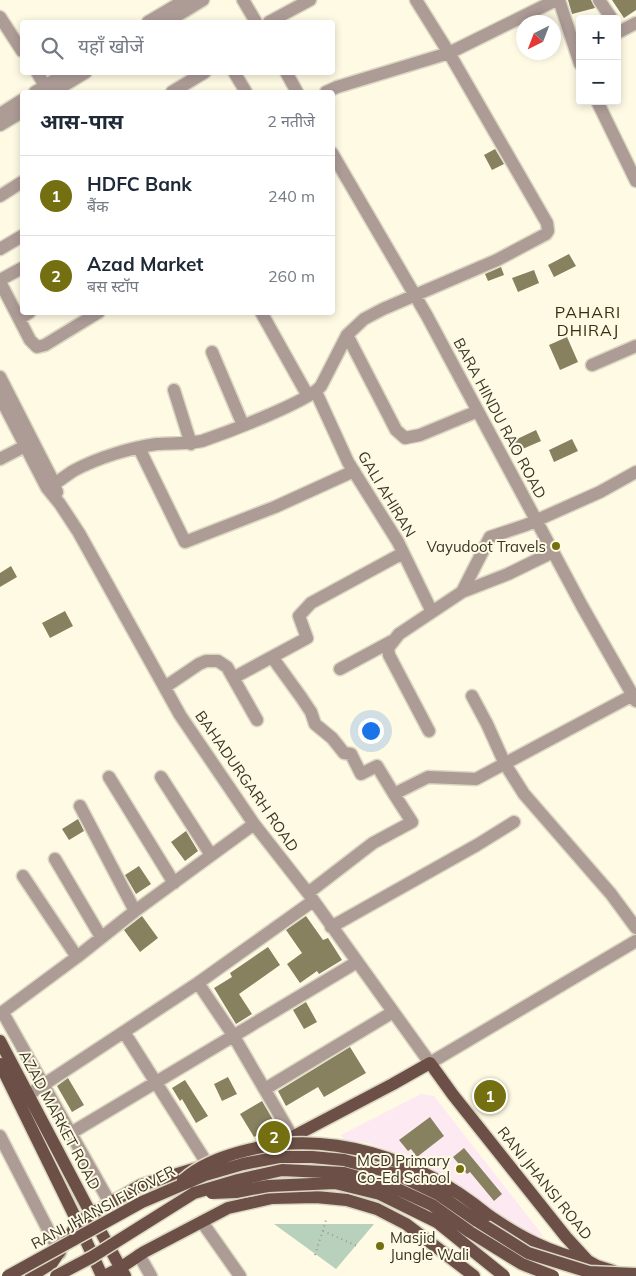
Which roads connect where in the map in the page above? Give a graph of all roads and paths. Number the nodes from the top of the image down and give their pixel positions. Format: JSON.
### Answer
{"nodes":[{"id":1,"x":185,"y":0,"type":"edge"},
{"id":2,"x":203,"y":0,"type":"edge"},
{"id":3,"x":243,"y":0,"type":"edge"},
{"id":4,"x":310,"y":0,"type":"edge"},
{"id":5,"x":416,"y":0,"type":"edge"},
{"id":6,"x":557,"y":0,"type":"edge"},
{"id":7,"x":598,"y":0,"type":"edge"},
{"id":8,"x":609,"y":15,"type":"edge"},
{"id":9,"x":0,"y":17,"type":"edge"},
{"id":10,"x":151,"y":20,"type":"edge"},
{"id":11,"x":170,"y":20,"type":"edge"},
{"id":12,"x":255,"y":20,"type":"edge"},
{"id":13,"x":273,"y":20,"type":"edge"},
{"id":14,"x":636,"y":23,"type":"edge"},
{"id":15,"x":621,"y":29,"type":"edge"},
{"id":16,"x":20,"y":48,"type":"edge"},
{"id":17,"x":576,"y":51,"type":"edge"},
{"id":18,"x":449,"y":53,"type":"junction"},
{"id":19,"x":37,"y":75,"type":"edge"},
{"id":20,"x":63,"y":75,"type":"edge"},
{"id":21,"x":79,"y":75,"type":"edge"},
{"id":22,"x":200,"y":75,"type":"edge"},
{"id":23,"x":236,"y":75,"type":"edge"},
{"id":24,"x":288,"y":75,"type":"edge"},
{"id":25,"x":44,"y":90,"type":"edge"},
{"id":26,"x":175,"y":90,"type":"edge"},
{"id":27,"x":245,"y":90,"type":"edge"},
{"id":28,"x":296,"y":90,"type":"edge"},
{"id":29,"x":331,"y":90,"type":"edge"},
{"id":30,"x":20,"y":101,"type":"edge"},
{"id":31,"x":599,"y":105,"type":"edge"},
{"id":32,"x":20,"y":113,"type":"edge"},
{"id":33,"x":0,"y":114,"type":"edge"},
{"id":34,"x":0,"y":125,"type":"edge"},
{"id":35,"x":335,"y":158,"type":"edge"},
{"id":36,"x":636,"y":181,"type":"edge"},
{"id":37,"x":20,"y":183,"type":"edge"},
{"id":38,"x":0,"y":196,"type":"edge"},
{"id":39,"x":20,"y":237,"type":"edge"},
{"id":40,"x":0,"y":249,"type":"edge"},
{"id":41,"x":20,"y":269,"type":"edge"},
{"id":42,"x":0,"y":281,"type":"edge"},
{"id":43,"x":416,"y":295,"type":"junction"},
{"id":44,"x":20,"y":310,"type":"edge"},
{"id":45,"x":94,"y":315,"type":"edge"},
{"id":46,"x":263,"y":315,"type":"edge"},
{"id":47,"x":24,"y":316,"type":"edge"},
{"id":48,"x":347,"y":335,"type":"junction"},
{"id":49,"x":636,"y":346,"type":"edge"},
{"id":50,"x":212,"y":352,"type":"dead end"},
{"id":51,"x":592,"y":365,"type":"dead end"},
{"id":52,"x":0,"y":376,"type":"edge"},
{"id":53,"x":174,"y":390,"type":"dead end"},
{"id":54,"x":312,"y":394,"type":"junction"},
{"id":55,"x":0,"y":397,"type":"edge"},
{"id":56,"x":478,"y":411,"type":"junction"},
{"id":57,"x":243,"y":425,"type":"junction"},
{"id":58,"x":29,"y":444,"type":"junction"},
{"id":59,"x":190,"y":444,"type":"junction"},
{"id":60,"x":139,"y":448,"type":"junction"},
{"id":61,"x":0,"y":459,"type":"edge"},
{"id":62,"x":354,"y":471,"type":"junction"},
{"id":63,"x":636,"y":472,"type":"edge"},
{"id":64,"x":51,"y":487,"type":"junction"},
{"id":65,"x":536,"y":520,"type":"junction"},
{"id":66,"x":554,"y":552,"type":"junction"},
{"id":67,"x":403,"y":553,"type":"junction"},
{"id":68,"x":462,"y":592,"type":"junction"},
{"id":69,"x":432,"y":612,"type":"junction"},
{"id":70,"x":392,"y":641,"type":"junction"},
{"id":71,"x":272,"y":657,"type":"junction"},
{"id":72,"x":340,"y":669,"type":"dead end"},
{"id":73,"x":233,"y":678,"type":"junction"},
{"id":74,"x":164,"y":687,"type":"junction"},
{"id":75,"x":472,"y":696,"type":"dead end"},
{"id":76,"x":634,"y":698,"type":"edge"},
{"id":77,"x":257,"y":720,"type":"dead end"},
{"id":78,"x":429,"y":731,"type":"dead end"},
{"id":79,"x":505,"y":764,"type":"junction"},
{"id":80,"x":109,"y":777,"type":"dead end"},
{"id":81,"x":161,"y":777,"type":"dead end"},
{"id":82,"x":394,"y":794,"type":"junction"},
{"id":83,"x":80,"y":806,"type":"dead end"},
{"id":84,"x":514,"y":822,"type":"dead end"},
{"id":85,"x":254,"y":824,"type":"junction"},
{"id":86,"x":211,"y":855,"type":"junction"},
{"id":87,"x":55,"y":859,"type":"dead end"},
{"id":88,"x":23,"y":876,"type":"dead end"},
{"id":89,"x":174,"y":883,"type":"junction"},
{"id":90,"x":310,"y":897,"type":"junction"},
{"id":91,"x":136,"y":911,"type":"junction"},
{"id":92,"x":331,"y":926,"type":"junction"},
{"id":93,"x":636,"y":928,"type":"edge"},
{"id":94,"x":101,"y":937,"type":"junction"},
{"id":95,"x":636,"y":941,"type":"edge"},
{"id":96,"x":77,"y":958,"type":"junction"},
{"id":97,"x":357,"y":962,"type":"junction"},
{"id":98,"x":198,"y":983,"type":"junction"},
{"id":99,"x":393,"y":1012,"type":"junction"},
{"id":100,"x":1,"y":1014,"type":"edge"},
{"id":101,"x":124,"y":1032,"type":"junction"},
{"id":102,"x":233,"y":1034,"type":"junction"},
{"id":103,"x":0,"y":1041,"type":"edge"},
{"id":104,"x":430,"y":1063,"type":"junction"},
{"id":105,"x":0,"y":1064,"type":"edge"},
{"id":106,"x":157,"y":1082,"type":"junction"},
{"id":107,"x":43,"y":1084,"type":"junction"},
{"id":108,"x":264,"y":1088,"type":"junction"},
{"id":109,"x":28,"y":1094,"type":"junction"},
{"id":110,"x":70,"y":1133,"type":"junction"},
{"id":111,"x":0,"y":1136,"type":"edge"},
{"id":112,"x":289,"y":1141,"type":"junction"},
{"id":113,"x":208,"y":1165,"type":"junction"},
{"id":114,"x":176,"y":1187,"type":"junction"},
{"id":115,"x":194,"y":1193,"type":"junction"},
{"id":116,"x":272,"y":1198,"type":"junction"},
{"id":117,"x":110,"y":1203,"type":"junction"},
{"id":118,"x":91,"y":1214,"type":"junction"},
{"id":119,"x":326,"y":1220,"type":"dead end"},
{"id":120,"x":202,"y":1222,"type":"junction"},
{"id":121,"x":78,"y":1223,"type":"junction"},
{"id":122,"x":323,"y":1231,"type":"junction"},
{"id":123,"x":358,"y":1246,"type":"dead end"},
{"id":124,"x":60,"y":1253,"type":"junction"},
{"id":125,"x":139,"y":1255,"type":"junction"},
{"id":126,"x":315,"y":1255,"type":"dead end"},
{"id":127,"x":588,"y":1261,"type":"junction"},
{"id":128,"x":636,"y":1270,"type":"edge"},
{"id":129,"x":123,"y":1272,"type":"edge"},
{"id":130,"x":612,"y":1274,"type":"edge"},
{"id":131,"x":636,"y":1274,"type":"edge"},
{"id":132,"x":8,"y":1276,"type":"edge"},
{"id":133,"x":31,"y":1276,"type":"edge"},
{"id":134,"x":56,"y":1276,"type":"edge"},
{"id":135,"x":103,"y":1276,"type":"edge"},
{"id":136,"x":151,"y":1276,"type":"edge"},
{"id":137,"x":240,"y":1276,"type":"edge"},
{"id":138,"x":474,"y":1276,"type":"edge"},
{"id":139,"x":504,"y":1276,"type":"edge"},
{"id":140,"x":553,"y":1276,"type":"edge"}],
"edges":[{"from":1,"to":10,"type":"street"},
{"from":2,"to":11,"type":"street"},
{"from":3,"to":12,"type":"street"},
{"from":4,"to":13,"type":"street"},
{"from":5,"to":18,"type":"street"},
{"from":6,"to":17,"type":"street"},
{"from":6,"to":18,"type":"street"},
{"from":7,"to":8,"type":"street"},
{"from":9,"to":16,"type":"street"},
{"from":14,"to":15,"type":"street"},
{"from":18,"to":29,"type":"street"},
{"from":18,"to":43,"type":"street"},
{"from":19,"to":25,"type":"street"},
{"from":20,"to":25,"type":"street"},
{"from":21,"to":25,"type":"street"},
{"from":22,"to":26,"type":"street"},
{"from":23,"to":27,"type":"street"},
{"from":24,"to":28,"type":"street"},
{"from":30,"to":33,"type":"street"},
{"from":31,"to":36,"type":"street"},
{"from":32,"to":34,"type":"street"},
{"from":35,"to":43,"type":"street","name":"BARA HINDU RAO ROAD"},
{"from":37,"to":38,"type":"street"},
{"from":39,"to":40,"type":"street"},
{"from":41,"to":42,"type":"street"},
{"from":42,"to":44,"type":"street"},
{"from":43,"to":48,"type":"street"},
{"from":43,"to":56,"type":"street","name":"BARA HINDU RAO ROAD"},
{"from":45,"to":47,"type":"street"},
{"from":46,"to":54,"type":"street","name":"GALI AHIRAN"},
{"from":48,"to":54,"type":"street"},
{"from":48,"to":56,"type":"street"},
{"from":49,"to":51,"type":"street"},
{"from":50,"to":57,"type":"street"},
{"from":52,"to":58,"type":"street","name":"BAHADURGARH ROAD"},
{"from":53,"to":59,"type":"street"},
{"from":54,"to":57,"type":"street"},
{"from":54,"to":62,"type":"street","name":"GALI AHIRAN"},
{"from":55,"to":58,"type":"street","name":"BAHADURGARH ROAD"},
{"from":56,"to":65,"type":"street","name":"BARA HINDU RAO ROAD"},
{"from":57,"to":59,"type":"street"},
{"from":58,"to":61,"type":"street"},
{"from":58,"to":64,"type":"street","name":"BAHADURGARH ROAD"},
{"from":59,"to":60,"type":"street"},
{"from":60,"to":62,"type":"street"},
{"from":60,"to":64,"type":"street"},
{"from":62,"to":67,"type":"street","name":"GALI AHIRAN"},
{"from":63,"to":65,"type":"street"},
{"from":64,"to":74,"type":"street","name":"BAHADURGARH ROAD"},
{"from":65,"to":66,"type":"street","name":"BARA HINDU RAO ROAD"},
{"from":65,"to":68,"type":"street"},
{"from":66,"to":68,"type":"street"},
{"from":66,"to":76,"type":"street","name":"BARA HINDU RAO ROAD"},
{"from":67,"to":69,"type":"street","name":"GALI AHIRAN"},
{"from":67,"to":71,"type":"street"},
{"from":68,"to":69,"type":"street"},
{"from":69,"to":70,"type":"street"},
{"from":70,"to":72,"type":"street"},
{"from":70,"to":78,"type":"street"},
{"from":71,"to":73,"type":"street"},
{"from":71,"to":82,"type":"street"},
{"from":73,"to":74,"type":"street"},
{"from":73,"to":77,"type":"street"},
{"from":74,"to":85,"type":"street","name":"BAHADURGARH ROAD"},
{"from":75,"to":79,"type":"street"},
{"from":76,"to":79,"type":"street"},
{"from":79,"to":82,"type":"street"},
{"from":79,"to":93,"type":"street"},
{"from":80,"to":89,"type":"street"},
{"from":81,"to":86,"type":"street"},
{"from":82,"to":90,"type":"street"},
{"from":83,"to":91,"type":"street"},
{"from":84,"to":92,"type":"street"},
{"from":85,"to":86,"type":"street"},
{"from":85,"to":90,"type":"street","name":"BAHADURGARH ROAD"},
{"from":86,"to":89,"type":"street"},
{"from":87,"to":94,"type":"street"},
{"from":88,"to":96,"type":"street"},
{"from":89,"to":91,"type":"street"},
{"from":90,"to":92,"type":"street","name":"BAHADURGARH ROAD"},
{"from":90,"to":98,"type":"street"},
{"from":91,"to":94,"type":"street"},
{"from":92,"to":97,"type":"street","name":"BAHADURGARH ROAD"},
{"from":94,"to":96,"type":"street"},
{"from":95,"to":104,"type":"street"},
{"from":96,"to":100,"type":"street"},
{"from":97,"to":99,"type":"street","name":"BAHADURGARH ROAD"},
{"from":97,"to":102,"type":"street"},
{"from":98,"to":101,"type":"street"},
{"from":98,"to":102,"type":"street"},
{"from":99,"to":104,"type":"street","name":"BAHADURGARH ROAD"},
{"from":99,"to":108,"type":"street"},
{"from":100,"to":107,"type":"street"},
{"from":101,"to":106,"type":"street"},
{"from":101,"to":107,"type":"street"},
{"from":102,"to":106,"type":"street"},
{"from":102,"to":108,"type":"street"},
{"from":103,"to":109,"type":"main road","name":"AZAD MARKET ROAD"},
{"from":104,"to":112,"type":"main road"},
{"from":104,"to":127,"type":"main road","name":"RANI JHANSI ROAD"},
{"from":105,"to":121,"type":"main road","name":"AZAD MARKET ROAD"},
{"from":106,"to":110,"type":"street"},
{"from":106,"to":113,"type":"street"},
{"from":107,"to":109,"type":"street"},
{"from":107,"to":110,"type":"street"},
{"from":108,"to":112,"type":"street"},
{"from":109,"to":118,"type":"main road","name":"AZAD MARKET ROAD"},
{"from":110,"to":117,"type":"street"},
{"from":111,"to":124,"type":"street"},
{"from":112,"to":113,"type":"main road"},
{"from":112,"to":116,"type":"main road"},
{"from":113,"to":117,"type":"main road"},
{"from":114,"to":127,"type":"main road","bridge":true},
{"from":114,"to":131,"type":"main road","name":"RANI JHANSI FLYOVER","bridge":true},
{"from":114,"to":132,"type":"main road","name":"RANI JHANSI FLYOVER","bridge":true},
{"from":115,"to":134,"type":"main road","name":"RANI JHANSI FLYOVER","bridge":true},
{"from":115,"to":139,"type":"main road","bridge":true},
{"from":115,"to":140,"type":"main road","name":"RANI JHANSI FLYOVER","bridge":true},
{"from":116,"to":120,"type":"main road"},
{"from":116,"to":138,"type":"main road"},
{"from":117,"to":118,"type":"main road"},
{"from":118,"to":121,"type":"main road"},
{"from":118,"to":129,"type":"main road","name":"AZAD MARKET ROAD"},
{"from":119,"to":122,"type":"path"},
{"from":120,"to":125,"type":"main road"},
{"from":120,"to":137,"type":"street"},
{"from":121,"to":124,"type":"main road"},
{"from":121,"to":135,"type":"main road","name":"AZAD MARKET ROAD"},
{"from":122,"to":123,"type":"path"},
{"from":122,"to":126,"type":"path"},
{"from":124,"to":133,"type":"main road"},
{"from":125,"to":129,"type":"main road"},
{"from":125,"to":136,"type":"street"},
{"from":127,"to":130,"type":"main road","name":"RANI JHANSI ROAD"},
{"from":128,"to":130,"type":"main road"},
{"from":129,"to":135,"type":"main road"}]}
